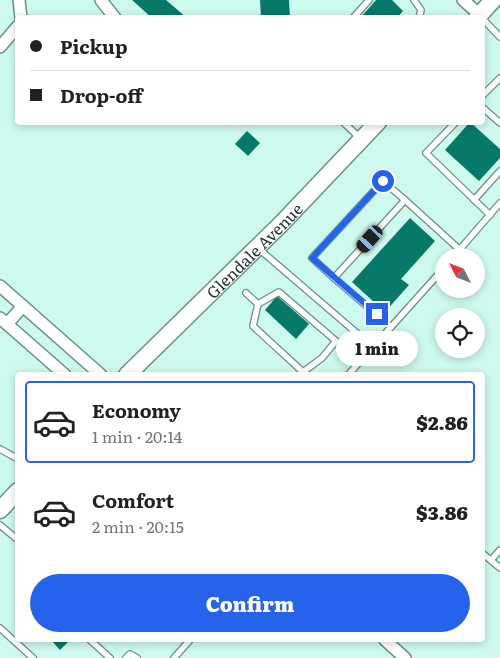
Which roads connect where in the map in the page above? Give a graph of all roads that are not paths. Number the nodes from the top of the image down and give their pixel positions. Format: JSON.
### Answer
{"nodes":[{"id":1,"x":19,"y":0,"type":"edge"},
{"id":2,"x":101,"y":0,"type":"edge"},
{"id":3,"x":369,"y":0,"type":"edge"},
{"id":4,"x":414,"y":0,"type":"edge"},
{"id":5,"x":463,"y":0,"type":"edge"},
{"id":6,"x":493,"y":2,"type":"edge"},
{"id":7,"x":21,"y":15,"type":"edge"},
{"id":8,"x":113,"y":15,"type":"edge"},
{"id":9,"x":356,"y":15,"type":"edge"},
{"id":10,"x":420,"y":15,"type":"edge"},
{"id":11,"x":478,"y":15,"type":"edge"},
{"id":12,"x":482,"y":15,"type":"edge"},
{"id":13,"x":485,"y":22,"type":"edge"},
{"id":14,"x":15,"y":30,"type":"edge"},
{"id":15,"x":500,"y":37,"type":"edge"},
{"id":16,"x":0,"y":47,"type":"edge"},
{"id":17,"x":500,"y":78,"type":"edge"},
{"id":18,"x":485,"y":93,"type":"edge"},
{"id":19,"x":485,"y":110,"type":"edge"},
{"id":20,"x":500,"y":123,"type":"edge"},
{"id":21,"x":346,"y":125,"type":"edge"},
{"id":22,"x":375,"y":125,"type":"edge"},
{"id":23,"x":453,"y":125,"type":"edge"},
{"id":24,"x":362,"y":140,"type":"junction"},
{"id":25,"x":500,"y":171,"type":"edge"},
{"id":26,"x":405,"y":200,"type":"junction"},
{"id":27,"x":474,"y":200,"type":"junction"},
{"id":28,"x":500,"y":203,"type":"edge"},
{"id":29,"x":490,"y":215,"type":"junction"},
{"id":30,"x":257,"y":248,"type":"junction"},
{"id":31,"x":458,"y":248,"type":"edge"},
{"id":32,"x":462,"y":248,"type":"edge"},
{"id":33,"x":334,"y":278,"type":"junction"},
{"id":34,"x":435,"y":278,"type":"edge"},
{"id":35,"x":0,"y":286,"type":"edge"},
{"id":36,"x":246,"y":293,"type":"dead end"},
{"id":37,"x":258,"y":304,"type":"junction"},
{"id":38,"x":23,"y":306,"type":"junction"},
{"id":39,"x":3,"y":321,"type":"edge"},
{"id":40,"x":391,"y":326,"type":"junction"},
{"id":41,"x":372,"y":347,"type":"junction"},
{"id":42,"x":62,"y":372,"type":"edge"},
{"id":43,"x":98,"y":372,"type":"edge"},
{"id":44,"x":130,"y":372,"type":"edge"},
{"id":45,"x":303,"y":372,"type":"edge"},
{"id":46,"x":307,"y":372,"type":"edge"},
{"id":47,"x":351,"y":372,"type":"edge"},
{"id":48,"x":0,"y":449,"type":"edge"},
{"id":49,"x":15,"y":457,"type":"edge"},
{"id":50,"x":15,"y":494,"type":"edge"},
{"id":51,"x":0,"y":510,"type":"edge"},
{"id":52,"x":0,"y":525,"type":"edge"},
{"id":53,"x":15,"y":538,"type":"edge"},
{"id":54,"x":500,"y":550,"type":"edge"},
{"id":55,"x":485,"y":555,"type":"edge"},
{"id":56,"x":491,"y":560,"type":"junction"},
{"id":57,"x":500,"y":568,"type":"edge"},
{"id":58,"x":0,"y":628,"type":"edge"},
{"id":59,"x":15,"y":642,"type":"edge"},
{"id":60,"x":15,"y":642,"type":"edge"},
{"id":61,"x":92,"y":642,"type":"edge"},
{"id":62,"x":188,"y":642,"type":"edge"},
{"id":63,"x":387,"y":642,"type":"edge"},
{"id":64,"x":33,"y":658,"type":"edge"},
{"id":65,"x":110,"y":658,"type":"edge"},
{"id":66,"x":126,"y":658,"type":"edge"},
{"id":67,"x":137,"y":658,"type":"edge"},
{"id":68,"x":174,"y":658,"type":"edge"},
{"id":69,"x":405,"y":658,"type":"edge"}],
"edges":[{"from":1,"to":7,"type":"street"},
{"from":2,"to":8,"type":"street"},
{"from":3,"to":9,"type":"lane"},
{"from":4,"to":10,"type":"lane"},
{"from":5,"to":11,"type":"street"},
{"from":6,"to":12,"type":"main road"},
{"from":13,"to":15,"type":"lane"},
{"from":14,"to":16,"type":"street"},
{"from":17,"to":18,"type":"lane"},
{"from":19,"to":20,"type":"lane"},
{"from":21,"to":24,"type":"lane"},
{"from":22,"to":24,"type":"main road","name":"Glendale Avenue"},
{"from":23,"to":27,"type":"lane"},
{"from":24,"to":30,"type":"main road","name":"Glendale Avenue"},
{"from":25,"to":27,"type":"lane"},
{"from":26,"to":31,"type":"lane"},
{"from":26,"to":33,"type":"lane"},
{"from":26,"to":33,"type":"lane"},
{"from":27,"to":29,"type":"lane"},
{"from":28,"to":29,"type":"lane"},
{"from":29,"to":32,"type":"lane"},
{"from":30,"to":41,"type":"lane"},
{"from":30,"to":44,"type":"main road","name":"Glendale Avenue"},
{"from":33,"to":40,"type":"lane"},
{"from":34,"to":40,"type":"lane"},
{"from":35,"to":38,"type":"street"},
{"from":36,"to":37,"type":"lane"},
{"from":37,"to":45,"type":"lane"},
{"from":37,"to":46,"type":"lane"},
{"from":38,"to":39,"type":"street"},
{"from":38,"to":43,"type":"street"},
{"from":39,"to":42,"type":"street"},
{"from":40,"to":41,"type":"lane"},
{"from":41,"to":47,"type":"lane"},
{"from":48,"to":49,"type":"lane"},
{"from":50,"to":51,"type":"main road"},
{"from":52,"to":53,"type":"lane"},
{"from":54,"to":56,"type":"lane"},
{"from":55,"to":56,"type":"lane"},
{"from":56,"to":57,"type":"lane"},
{"from":58,"to":60,"type":"lane"},
{"from":59,"to":64,"type":"lane"},
{"from":61,"to":65,"type":"lane"},
{"from":62,"to":68,"type":"lane"},
{"from":63,"to":69,"type":"street"},
{"from":66,"to":67,"type":"lane"}]}
